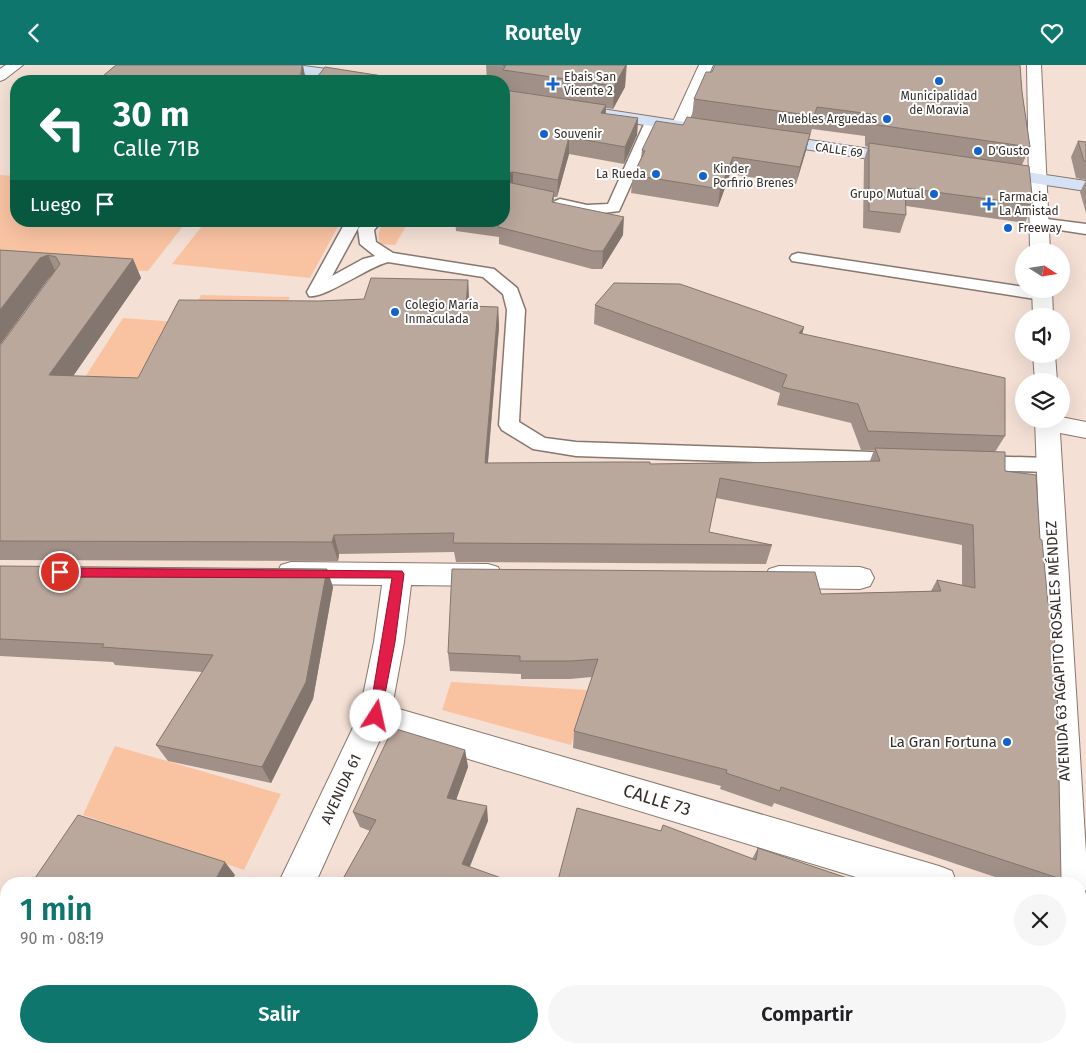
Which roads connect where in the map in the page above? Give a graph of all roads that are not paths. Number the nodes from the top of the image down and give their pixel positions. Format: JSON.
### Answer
{"nodes":[{"id":1,"x":16,"y":65,"type":"edge"},
{"id":2,"x":266,"y":65,"type":"edge"},
{"id":3,"x":706,"y":65,"type":"edge"},
{"id":4,"x":1034,"y":65,"type":"edge"},
{"id":5,"x":336,"y":75,"type":"edge"},
{"id":6,"x":0,"y":76,"type":"edge"},
{"id":7,"x":583,"y":111,"type":"edge"},
{"id":8,"x":652,"y":122,"type":"junction"},
{"id":9,"x":679,"y":126,"type":"junction"},
{"id":10,"x":708,"y":130,"type":"edge"},
{"id":11,"x":757,"y":137,"type":"edge"},
{"id":12,"x":921,"y":162,"type":"edge"},
{"id":13,"x":979,"y":170,"type":"edge"},
{"id":14,"x":1037,"y":179,"type":"junction"},
{"id":15,"x":1086,"y":186,"type":"edge"},
{"id":16,"x":550,"y":202,"type":"edge"},
{"id":17,"x":1039,"y":223,"type":"junction"},
{"id":18,"x":351,"y":227,"type":"edge"},
{"id":19,"x":368,"y":227,"type":"edge"},
{"id":20,"x":1086,"y":229,"type":"edge"},
{"id":21,"x":1040,"y":243,"type":"edge"},
{"id":22,"x":388,"y":257,"type":"junction"},
{"id":23,"x":798,"y":258,"type":"dead end"},
{"id":24,"x":1015,"y":288,"type":"edge"},
{"id":25,"x":1070,"y":425,"type":"edge"},
{"id":26,"x":1047,"y":428,"type":"edge"},
{"id":27,"x":1086,"y":429,"type":"edge"},
{"id":28,"x":921,"y":461,"type":"edge"},
{"id":29,"x":960,"y":462,"type":"edge"},
{"id":30,"x":1048,"y":465,"type":"junction"},
{"id":31,"x":269,"y":573,"type":"edge"},
{"id":32,"x":398,"y":574,"type":"junction"},
{"id":33,"x":516,"y":575,"type":"edge"},
{"id":34,"x":752,"y":577,"type":"edge"},
{"id":35,"x":860,"y":578,"type":"dead end"},
{"id":36,"x":376,"y":716,"type":"junction"},
{"id":37,"x":299,"y":877,"type":"edge"},
{"id":38,"x":916,"y":877,"type":"edge"},
{"id":39,"x":1070,"y":877,"type":"edge"}],
"edges":[{"from":1,"to":6,"type":"street"},
{"from":2,"to":5,"type":"main road"},
{"from":3,"to":9,"type":"street"},
{"from":4,"to":14,"type":"street"},
{"from":7,"to":8,"type":"main road"},
{"from":8,"to":9,"type":"main road"},
{"from":8,"to":16,"type":"lane"},
{"from":9,"to":10,"type":"main road"},
{"from":11,"to":12,"type":"main road","name":"CALLE 69"},
{"from":13,"to":14,"type":"main road"},
{"from":14,"to":15,"type":"main road"},
{"from":14,"to":17,"type":"street"},
{"from":17,"to":20,"type":"lane"},
{"from":17,"to":21,"type":"street"},
{"from":18,"to":22,"type":"lane"},
{"from":19,"to":22,"type":"lane"},
{"from":22,"to":28,"type":"lane"},
{"from":23,"to":24,"type":"lane"},
{"from":25,"to":27,"type":"street"},
{"from":26,"to":30,"type":"street","name":"AVENIDA 63 AGAPITO ROSALES MÉNDEZ"},
{"from":29,"to":30,"type":"lane"},
{"from":30,"to":39,"type":"street","name":"AVENIDA 63 AGAPITO ROSALES MÉNDEZ"},
{"from":31,"to":32,"type":"street"},
{"from":32,"to":33,"type":"street"},
{"from":32,"to":36,"type":"street","name":"AVENIDA 61"},
{"from":34,"to":35,"type":"street"},
{"from":36,"to":37,"type":"street","name":"AVENIDA 61"},
{"from":36,"to":38,"type":"street","name":"CALLE 73"}]}
